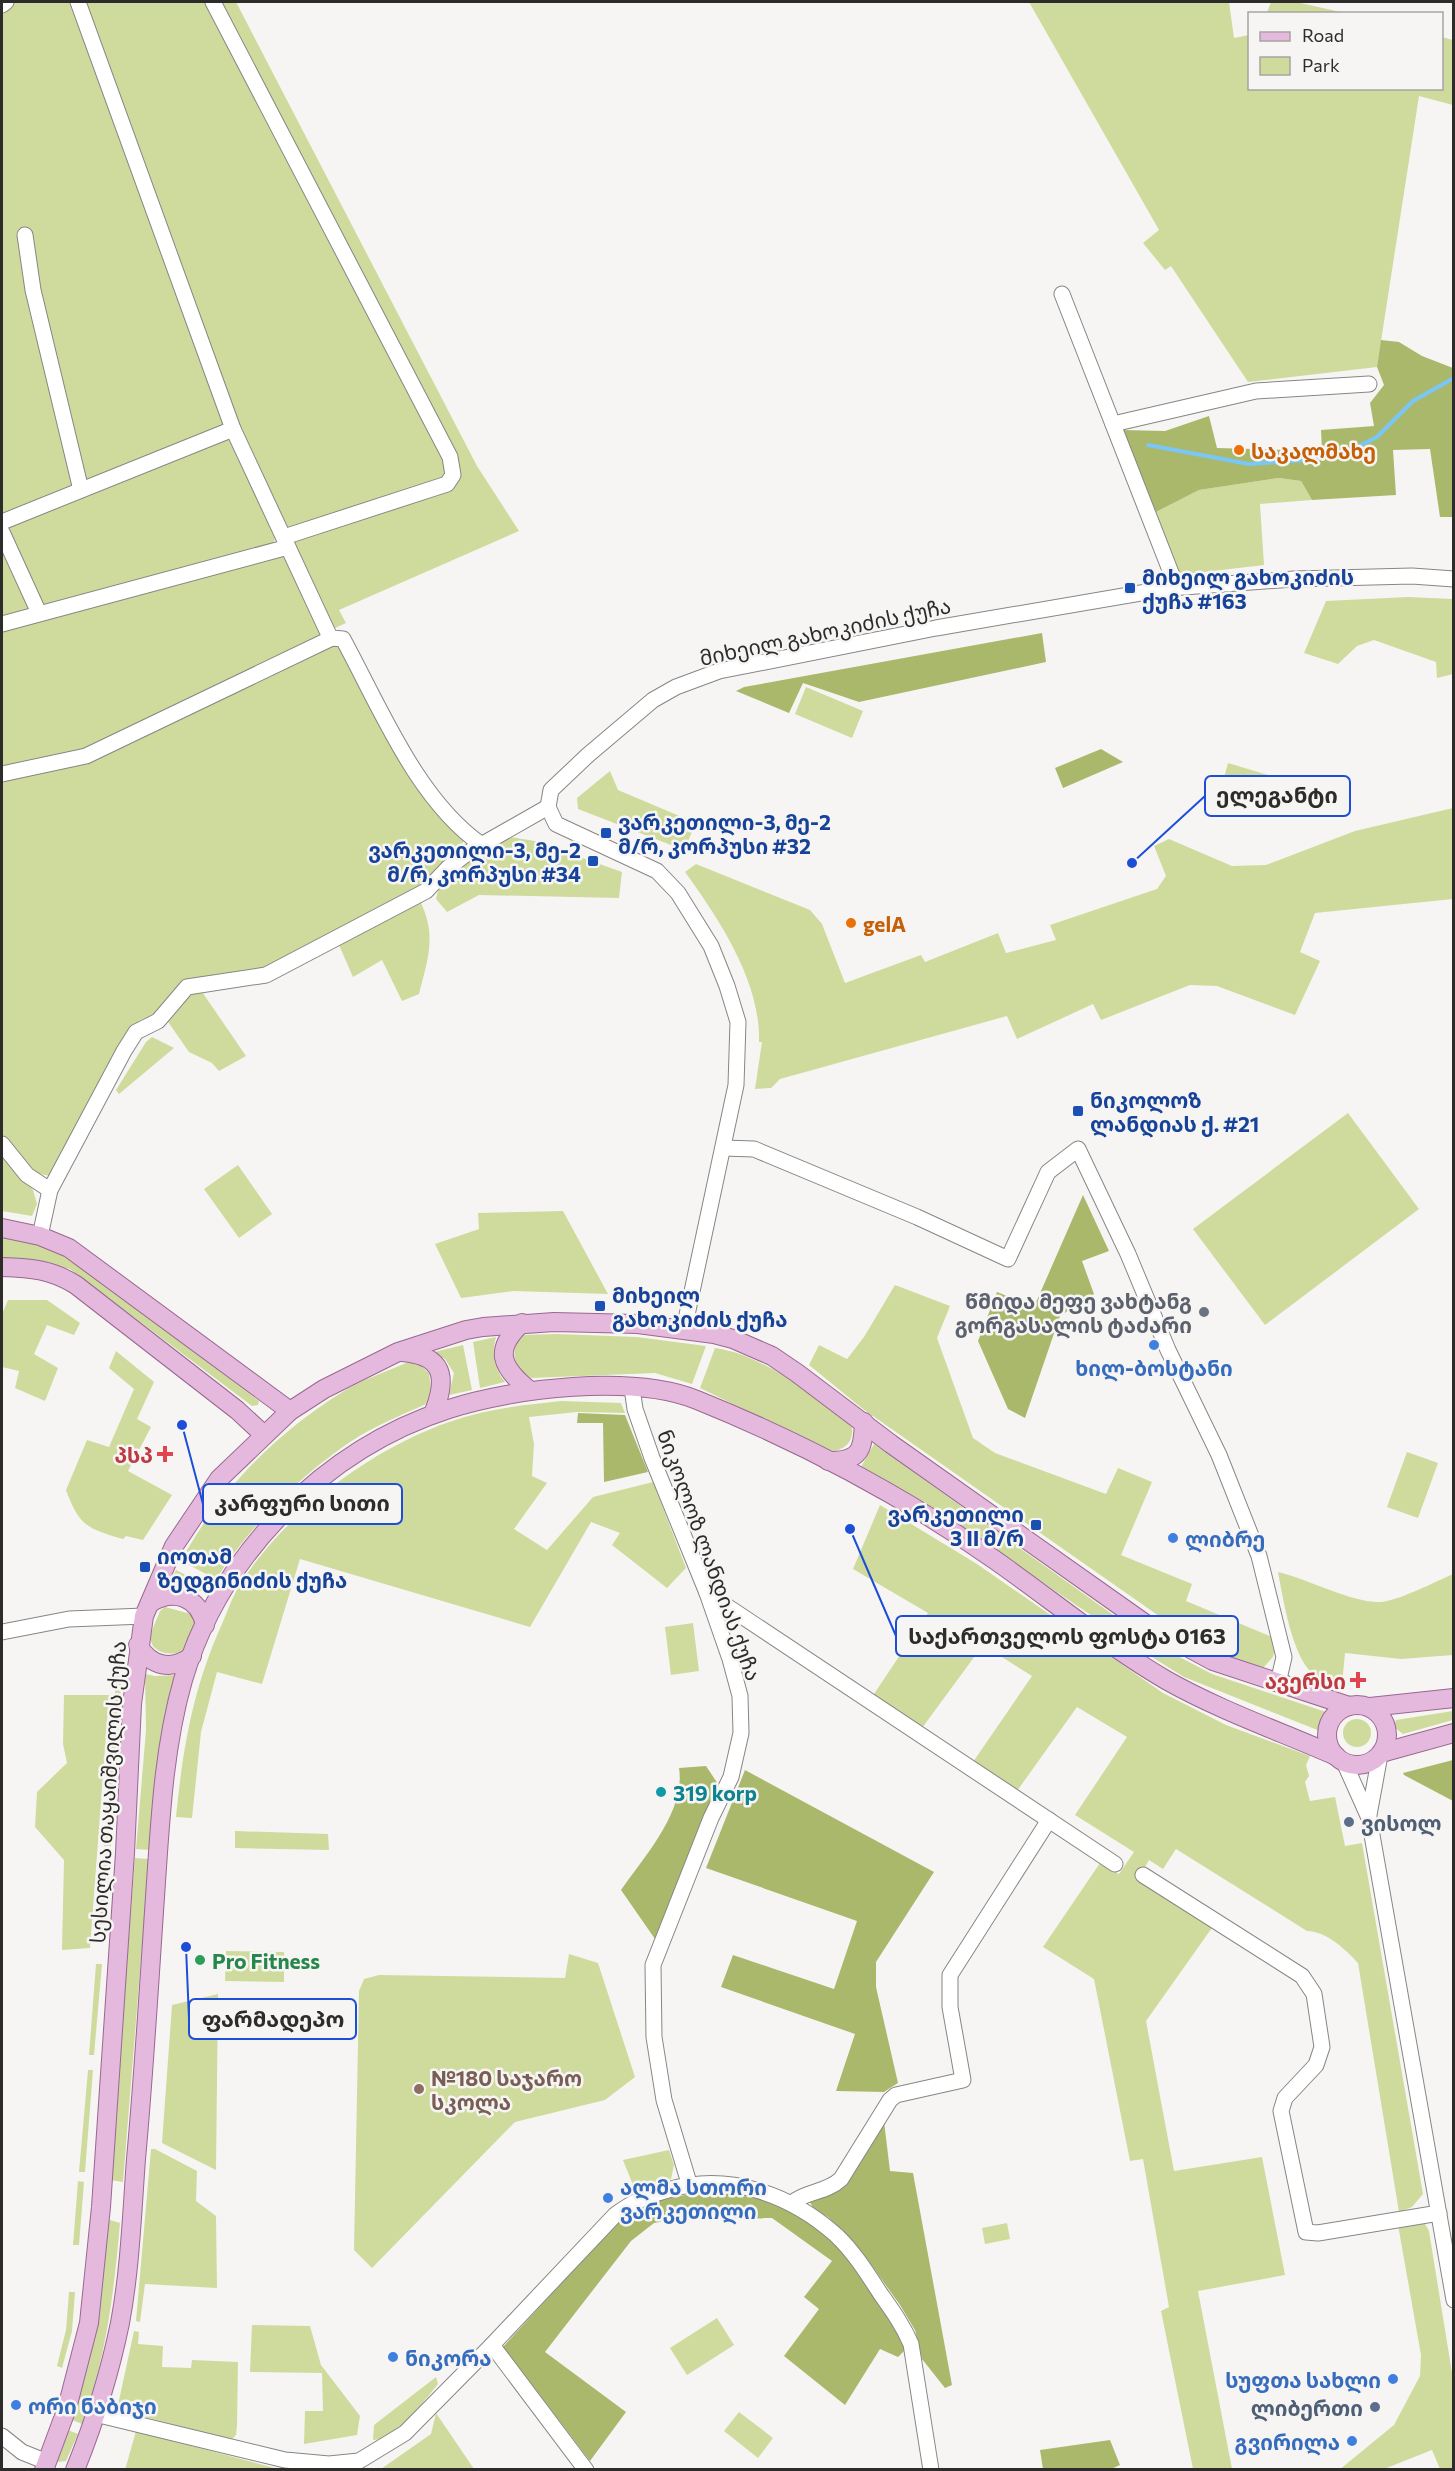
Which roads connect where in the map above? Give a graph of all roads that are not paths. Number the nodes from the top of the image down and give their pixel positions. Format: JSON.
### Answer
{"nodes":[{"id":1,"x":6,"y":2,"type":"edge"},
{"id":2,"x":78,"y":2,"type":"edge"},
{"id":3,"x":213,"y":2,"type":"edge"},
{"id":4,"x":2,"y":5,"type":"edge"},
{"id":5,"x":25,"y":235,"type":"dead end"},
{"id":6,"x":1062,"y":294,"type":"dead end"},
{"id":7,"x":1369,"y":384,"type":"dead end"},
{"id":8,"x":1113,"y":424,"type":"junction"},
{"id":9,"x":233,"y":429,"type":"junction"},
{"id":10,"x":81,"y":490,"type":"junction"},
{"id":11,"x":2,"y":522,"type":"edge"},
{"id":12,"x":2,"y":532,"type":"edge"},
{"id":13,"x":286,"y":542,"type":"junction"},
{"id":14,"x":1454,"y":579,"type":"edge"},
{"id":15,"x":1177,"y":588,"type":"junction"},
{"id":16,"x":39,"y":614,"type":"junction"},
{"id":17,"x":2,"y":624,"type":"edge"},
{"id":18,"x":332,"y":638,"type":"junction"},
{"id":19,"x":2,"y":774,"type":"edge"},
{"id":20,"x":548,"y":807,"type":"junction"},
{"id":21,"x":482,"y":845,"type":"junction"},
{"id":22,"x":2,"y":1144,"type":"edge"},
{"id":23,"x":723,"y":1148,"type":"junction"},
{"id":24,"x":50,"y":1190,"type":"junction"},
{"id":25,"x":2,"y":1228,"type":"edge"},
{"id":26,"x":40,"y":1236,"type":"junction"},
{"id":27,"x":2,"y":1267,"type":"edge"},
{"id":28,"x":522,"y":1323,"type":"junction"},
{"id":29,"x":684,"y":1329,"type":"junction"},
{"id":30,"x":398,"y":1352,"type":"junction"},
{"id":31,"x":632,"y":1388,"type":"junction"},
{"id":32,"x":529,"y":1390,"type":"junction"},
{"id":33,"x":290,"y":1411,"type":"junction"},
{"id":34,"x":433,"y":1414,"type":"junction"},
{"id":35,"x":864,"y":1422,"type":"junction"},
{"id":36,"x":263,"y":1434,"type":"junction"},
{"id":37,"x":828,"y":1461,"type":"junction"},
{"id":38,"x":707,"y":1593,"type":"junction"},
{"id":39,"x":147,"y":1610,"type":"junction"},
{"id":40,"x":205,"y":1625,"type":"junction"},
{"id":41,"x":1150,"y":1627,"type":"junction"},
{"id":42,"x":2,"y":1632,"type":"edge"},
{"id":43,"x":138,"y":1645,"type":"junction"},
{"id":44,"x":192,"y":1656,"type":"junction"},
{"id":45,"x":1130,"y":1656,"type":"junction"},
{"id":46,"x":1278,"y":1683,"type":"junction"},
{"id":47,"x":1454,"y":1698,"type":"edge"},
{"id":48,"x":1349,"y":1706,"type":"junction"},
{"id":49,"x":1371,"y":1707,"type":"junction"},
{"id":50,"x":1454,"y":1733,"type":"edge"},
{"id":51,"x":1381,"y":1754,"type":"junction"},
{"id":52,"x":1340,"y":1759,"type":"junction"},
{"id":53,"x":1369,"y":1818,"type":"junction"},
{"id":54,"x":1049,"y":1820,"type":"junction"},
{"id":55,"x":1115,"y":1864,"type":"dead end"},
{"id":56,"x":1143,"y":1875,"type":"dead end"},
{"id":57,"x":103,"y":2179,"type":"junction"},
{"id":58,"x":134,"y":2183,"type":"junction"},
{"id":59,"x":689,"y":2183,"type":"junction"},
{"id":60,"x":792,"y":2203,"type":"junction"},
{"id":61,"x":1439,"y":2213,"type":"junction"},
{"id":62,"x":100,"y":2223,"type":"junction"},
{"id":63,"x":131,"y":2228,"type":"junction"},
{"id":64,"x":1454,"y":2300,"type":"edge"},
{"id":65,"x":492,"y":2345,"type":"junction"},
{"id":66,"x":95,"y":2414,"type":"junction"},
{"id":67,"x":2,"y":2436,"type":"edge"},
{"id":68,"x":45,"y":2466,"type":"edge"},
{"id":69,"x":64,"y":2469,"type":"edge"},
{"id":70,"x":75,"y":2469,"type":"edge"},
{"id":71,"x":586,"y":2469,"type":"edge"},
{"id":72,"x":931,"y":2469,"type":"edge"}],
"edges":[{"from":1,"to":4,"type":"street"},
{"from":2,"to":9,"type":"street"},
{"from":3,"to":13,"type":"street"},
{"from":5,"to":10,"type":"street"},
{"from":6,"to":8,"type":"street"},
{"from":7,"to":8,"type":"street"},
{"from":8,"to":15,"type":"street"},
{"from":9,"to":10,"type":"street"},
{"from":9,"to":13,"type":"street"},
{"from":10,"to":11,"type":"street"},
{"from":12,"to":16,"type":"street"},
{"from":13,"to":16,"type":"street"},
{"from":13,"to":18,"type":"street"},
{"from":14,"to":15,"type":"street","name":"მიხეილ გახოკიძის ქუჩა"},
{"from":15,"to":20,"type":"street","name":"მიხეილ გახოკიძის ქუჩა"},
{"from":16,"to":17,"type":"street"},
{"from":18,"to":19,"type":"street"},
{"from":18,"to":21,"type":"street"},
{"from":20,"to":21,"type":"street"},
{"from":20,"to":23,"type":"street"},
{"from":21,"to":24,"type":"street"},
{"from":22,"to":24,"type":"street"},
{"from":23,"to":29,"type":"street"},
{"from":23,"to":46,"type":"street"},
{"from":24,"to":26,"type":"street"},
{"from":25,"to":26,"type":"main road"},
{"from":26,"to":33,"type":"main road"},
{"from":27,"to":36,"type":"main road"},
{"from":28,"to":29,"type":"main road","name":"სესილია თაყაიშვილის ქუჩა"},
{"from":28,"to":30,"type":"main road","name":"სესილია თაყაიშვილის ქუჩა"},
{"from":28,"to":32,"type":"main road"},
{"from":29,"to":35,"type":"main road","name":"სესილია თაყაიშვილის ქუჩა"},
{"from":30,"to":33,"type":"main road","name":"სესილია თაყაიშვილის ქუჩა"},
{"from":30,"to":34,"type":"main road"},
{"from":31,"to":32,"type":"main road"},
{"from":31,"to":37,"type":"main road"},
{"from":31,"to":38,"type":"street","name":"ნიკოლოზ ლანდიას ქუჩა"},
{"from":32,"to":34,"type":"main road"},
{"from":33,"to":36,"type":"main road","name":"სესილია თაყაიშვილის ქუჩა"},
{"from":34,"to":40,"type":"main road"},
{"from":35,"to":37,"type":"main road"},
{"from":35,"to":41,"type":"main road","name":"სესილია თაყაიშვილის ქუჩა"},
{"from":36,"to":39,"type":"main road","name":"სესილია თაყაიშვილის ქუჩა"},
{"from":37,"to":45,"type":"main road"},
{"from":38,"to":54,"type":"street"},
{"from":38,"to":59,"type":"street","name":"ნიკოლოზ ლანდიას ქუჩა"},
{"from":39,"to":40,"type":"main road"},
{"from":39,"to":42,"type":"street"},
{"from":39,"to":43,"type":"main road","name":"სესილია თაყაიშვილის ქუჩა"},
{"from":40,"to":44,"type":"main road"},
{"from":41,"to":45,"type":"main road"},
{"from":41,"to":46,"type":"main road","name":"სესილია თაყაიშვილის ქუჩა"},
{"from":43,"to":44,"type":"main road"},
{"from":43,"to":57,"type":"main road","name":"სესილია თაყაიშვილის ქუჩა"},
{"from":44,"to":58,"type":"main road"},
{"from":45,"to":52,"type":"main road"},
{"from":46,"to":48,"type":"main road","name":"სესილია თაყაიშვილის ქუჩა"},
{"from":47,"to":49,"type":"main road"},
{"from":48,"to":49,"type":"main road"},
{"from":48,"to":52,"type":"main road"},
{"from":49,"to":51,"type":"main road"},
{"from":50,"to":51,"type":"main road"},
{"from":51,"to":52,"type":"main road"},
{"from":51,"to":53,"type":"street"},
{"from":52,"to":53,"type":"street"},
{"from":53,"to":61,"type":"street"},
{"from":54,"to":55,"type":"street"},
{"from":54,"to":60,"type":"street"},
{"from":56,"to":61,"type":"street"},
{"from":57,"to":58,"type":"main road"},
{"from":57,"to":62,"type":"main road","name":"სესილია თაყაიშვილის ქუჩა"},
{"from":58,"to":63,"type":"main road"},
{"from":59,"to":60,"type":"street"},
{"from":59,"to":65,"type":"street"},
{"from":60,"to":72,"type":"street"},
{"from":61,"to":64,"type":"street"},
{"from":62,"to":63,"type":"main road"},
{"from":62,"to":68,"type":"main road","name":"სესილია თაყაიშვილის ქუჩა"},
{"from":63,"to":66,"type":"main road"},
{"from":65,"to":66,"type":"street"},
{"from":65,"to":71,"type":"street"},
{"from":66,"to":70,"type":"main road"},
{"from":67,"to":68,"type":"street"},
{"from":68,"to":69,"type":"main road"}]}
